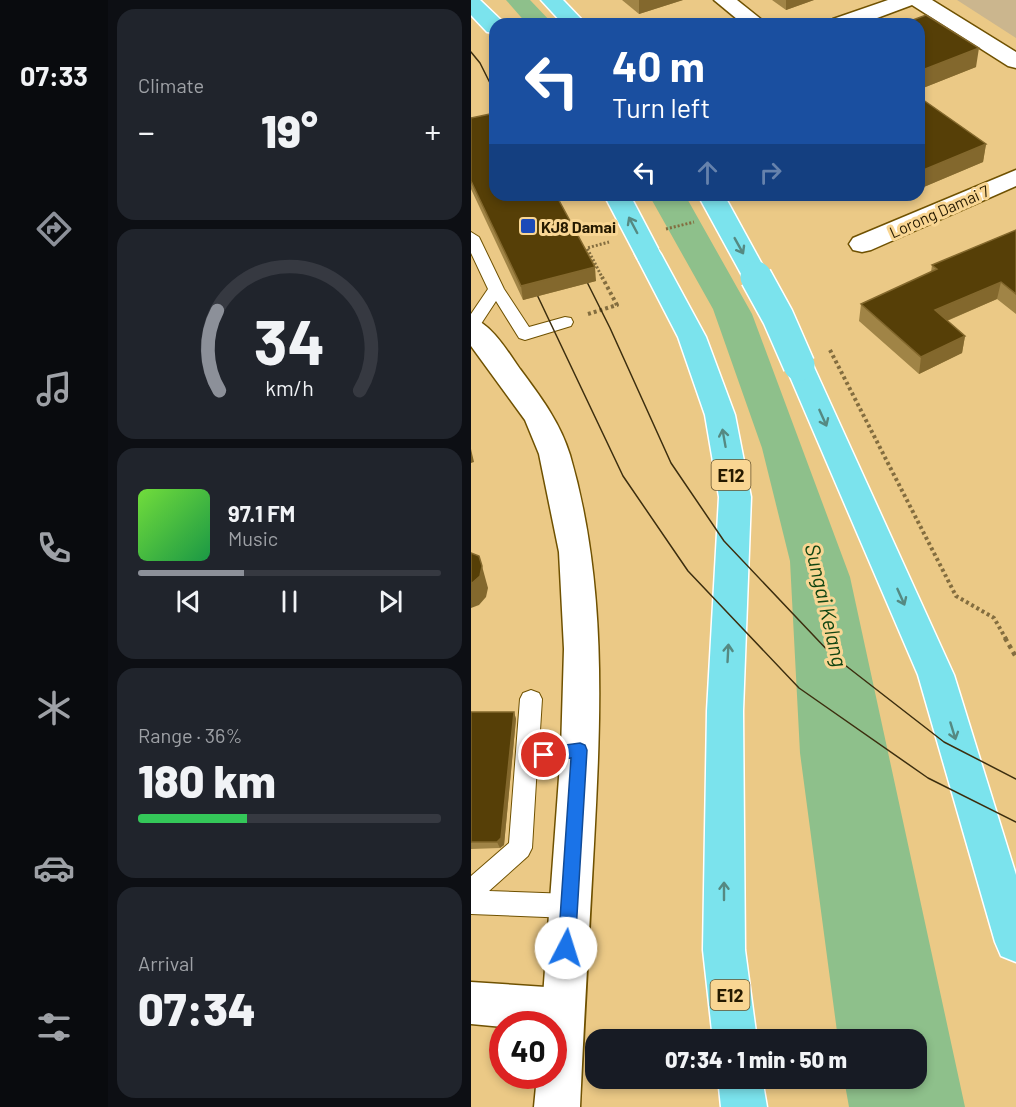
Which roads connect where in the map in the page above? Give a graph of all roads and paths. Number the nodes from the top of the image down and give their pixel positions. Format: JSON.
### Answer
{"nodes":[{"id":1,"x":551,"y":0,"type":"edge"},
{"id":2,"x":724,"y":0,"type":"edge"},
{"id":3,"x":908,"y":0,"type":"edge"},
{"id":4,"x":918,"y":0,"type":"edge"},
{"id":5,"x":471,"y":3,"type":"edge"},
{"id":6,"x":569,"y":18,"type":"edge"},
{"id":7,"x":748,"y":18,"type":"edge"},
{"id":8,"x":858,"y":18,"type":"edge"},
{"id":9,"x":489,"y":21,"type":"edge"},
{"id":10,"x":1016,"y":61,"type":"edge"},
{"id":11,"x":1016,"y":177,"type":"edge"},
{"id":12,"x":620,"y":201,"type":"edge"},
{"id":13,"x":714,"y":201,"type":"edge"},
{"id":14,"x":471,"y":237,"type":"edge"},
{"id":15,"x":862,"y":244,"type":"dead end"},
{"id":16,"x":587,"y":248,"type":"edge"},
{"id":17,"x":496,"y":289,"type":"junction"},
{"id":18,"x":592,"y":312,"type":"dead end"},
{"id":19,"x":565,"y":322,"type":"dead end"},
{"id":20,"x":471,"y":326,"type":"edge"},
{"id":21,"x":825,"y":339,"type":"dead end"},
{"id":22,"x":1016,"y":657,"type":"edge"},
{"id":23,"x":531,"y":699,"type":"dead end"},
{"id":24,"x":580,"y":750,"type":"junction"},
{"id":25,"x":526,"y":757,"type":"junction"},
{"id":26,"x":471,"y":892,"type":"edge"},
{"id":27,"x":471,"y":902,"type":"edge"},
{"id":28,"x":570,"y":906,"type":"junction"},
{"id":29,"x":1016,"y":942,"type":"edge"},
{"id":30,"x":471,"y":1003,"type":"edge"},
{"id":31,"x":561,"y":1010,"type":"junction"},
{"id":32,"x":734,"y":1029,"type":"edge"},
{"id":33,"x":742,"y":1089,"type":"edge"},
{"id":34,"x":557,"y":1107,"type":"edge"},
{"id":35,"x":744,"y":1107,"type":"edge"}],
"edges":[{"from":1,"to":6,"type":"highway"},
{"from":2,"to":7,"type":"street"},
{"from":3,"to":8,"type":"street"},
{"from":4,"to":10,"type":"street"},
{"from":5,"to":9,"type":"highway"},
{"from":11,"to":15,"type":"street","name":"Lorong Damai 7"},
{"from":32,"to":12,"type":"highway","number":"E12","one_way":true,"bridge":true},
{"from":13,"to":29,"type":"highway","one_way":true,"bridge":true},
{"from":14,"to":17,"type":"lane"},
{"from":16,"to":18,"type":"path"},
{"from":17,"to":19,"type":"lane"},
{"from":17,"to":20,"type":"lane"},
{"from":20,"to":24,"type":"street"},
{"from":21,"to":22,"type":"path"},
{"from":23,"to":25,"type":"lane"},
{"from":24,"to":25,"type":"lane"},
{"from":24,"to":28,"type":"street"},
{"from":25,"to":26,"type":"lane"},
{"from":27,"to":28,"type":"lane"},
{"from":28,"to":31,"type":"street"},
{"from":30,"to":31,"type":"street"},
{"from":31,"to":34,"type":"street"},
{"from":33,"to":35,"type":"highway"}]}
